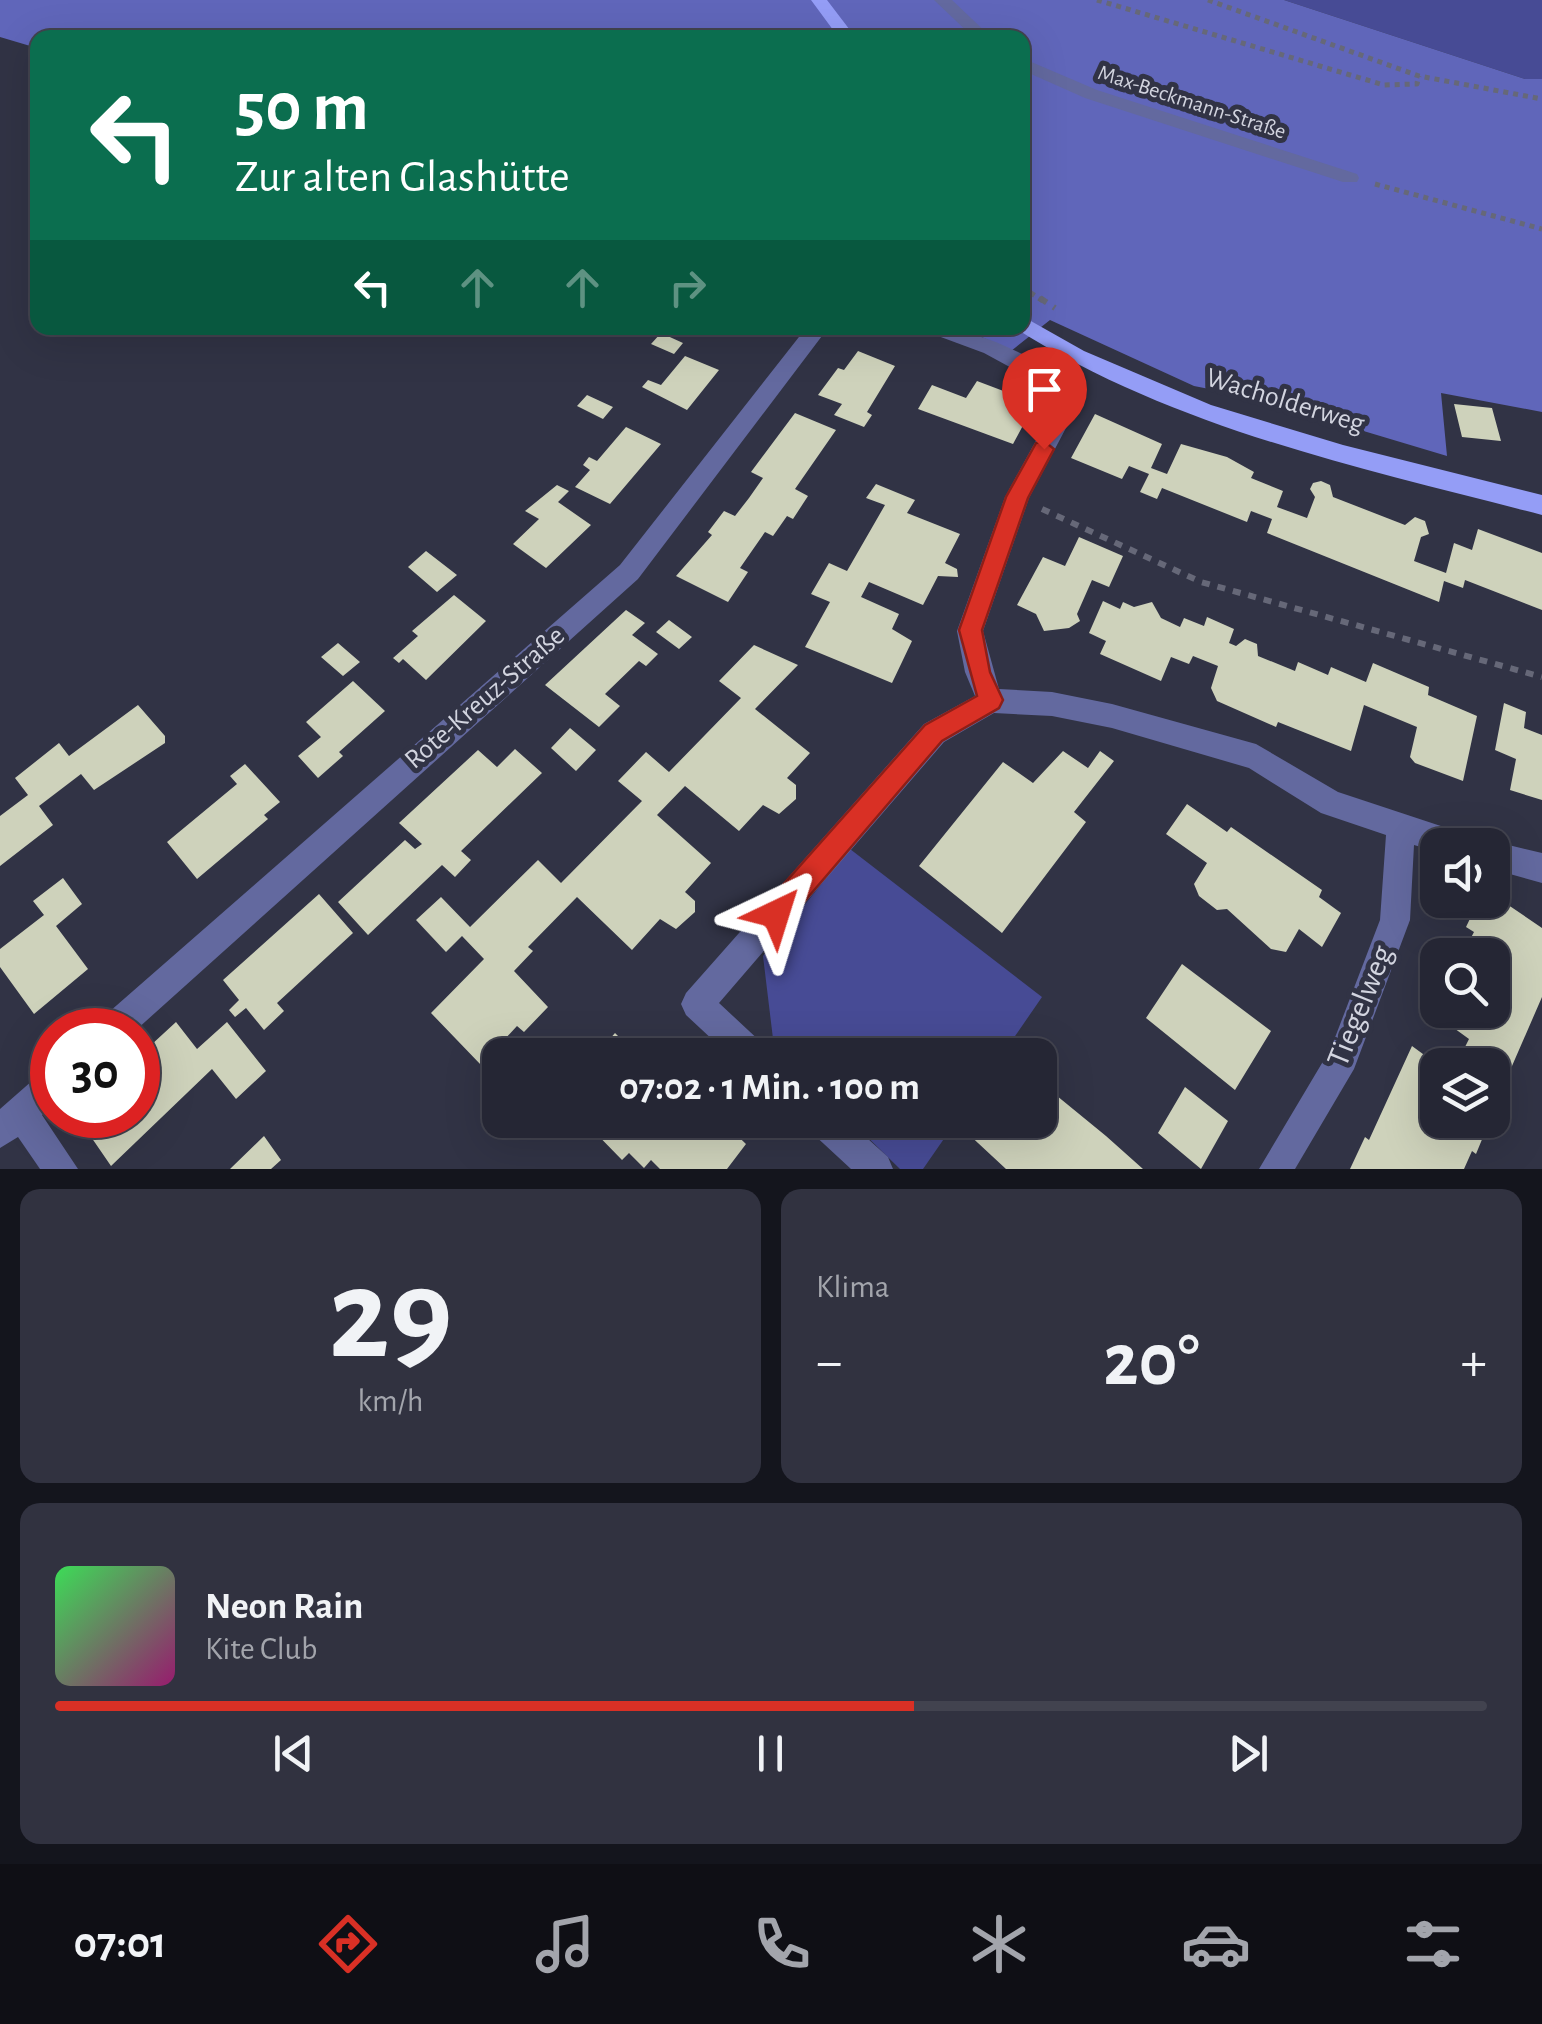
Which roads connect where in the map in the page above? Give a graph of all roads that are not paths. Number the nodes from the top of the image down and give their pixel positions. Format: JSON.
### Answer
{"nodes":[{"id":1,"x":819,"y":0,"type":"edge"},
{"id":2,"x":942,"y":0,"type":"edge"},
{"id":3,"x":842,"y":30,"type":"edge"},
{"id":4,"x":975,"y":30,"type":"edge"},
{"id":5,"x":1030,"y":67,"type":"edge"},
{"id":6,"x":1350,"y":178,"type":"road end"},
{"id":7,"x":1030,"y":329,"type":"edge"},
{"id":8,"x":812,"y":335,"type":"edge"},
{"id":9,"x":958,"y":335,"type":"edge"},
{"id":10,"x":1542,"y":505,"type":"edge"},
{"id":11,"x":991,"y":700,"type":"junction"},
{"id":12,"x":1401,"y":829,"type":"junction"},
{"id":13,"x":1420,"y":834,"type":"edge"},
{"id":14,"x":1510,"y":859,"type":"edge"},
{"id":15,"x":1542,"y":868,"type":"edge"},
{"id":16,"x":137,"y":1008,"type":"edge"},
{"id":17,"x":734,"y":1038,"type":"edge"},
{"id":18,"x":30,"y":1104,"type":"edge"},
{"id":19,"x":10,"y":1122,"type":"edge"},
{"id":20,"x":842,"y":1138,"type":"edge"},
{"id":21,"x":60,"y":1169,"type":"edge"},
{"id":22,"x":876,"y":1169,"type":"edge"},
{"id":23,"x":1276,"y":1169,"type":"edge"}],
"edges":[{"from":1,"to":3,"type":"main road"},
{"from":2,"to":4,"type":"street"},
{"from":5,"to":6,"type":"street","name":"Max-Beckmann-Straße"},
{"from":7,"to":10,"type":"main road","name":"Wacholderweg"},
{"from":8,"to":16,"type":"street","name":"Rote-Kreuz-Straße"},
{"from":9,"to":11,"type":"street"},
{"from":11,"to":12,"type":"street"},
{"from":11,"to":17,"type":"street"},
{"from":12,"to":13,"type":"street"},
{"from":12,"to":23,"type":"street","name":"Tiegelweg"},
{"from":14,"to":15,"type":"street"},
{"from":18,"to":19,"type":"street"},
{"from":19,"to":21,"type":"street"},
{"from":20,"to":22,"type":"street"}]}
